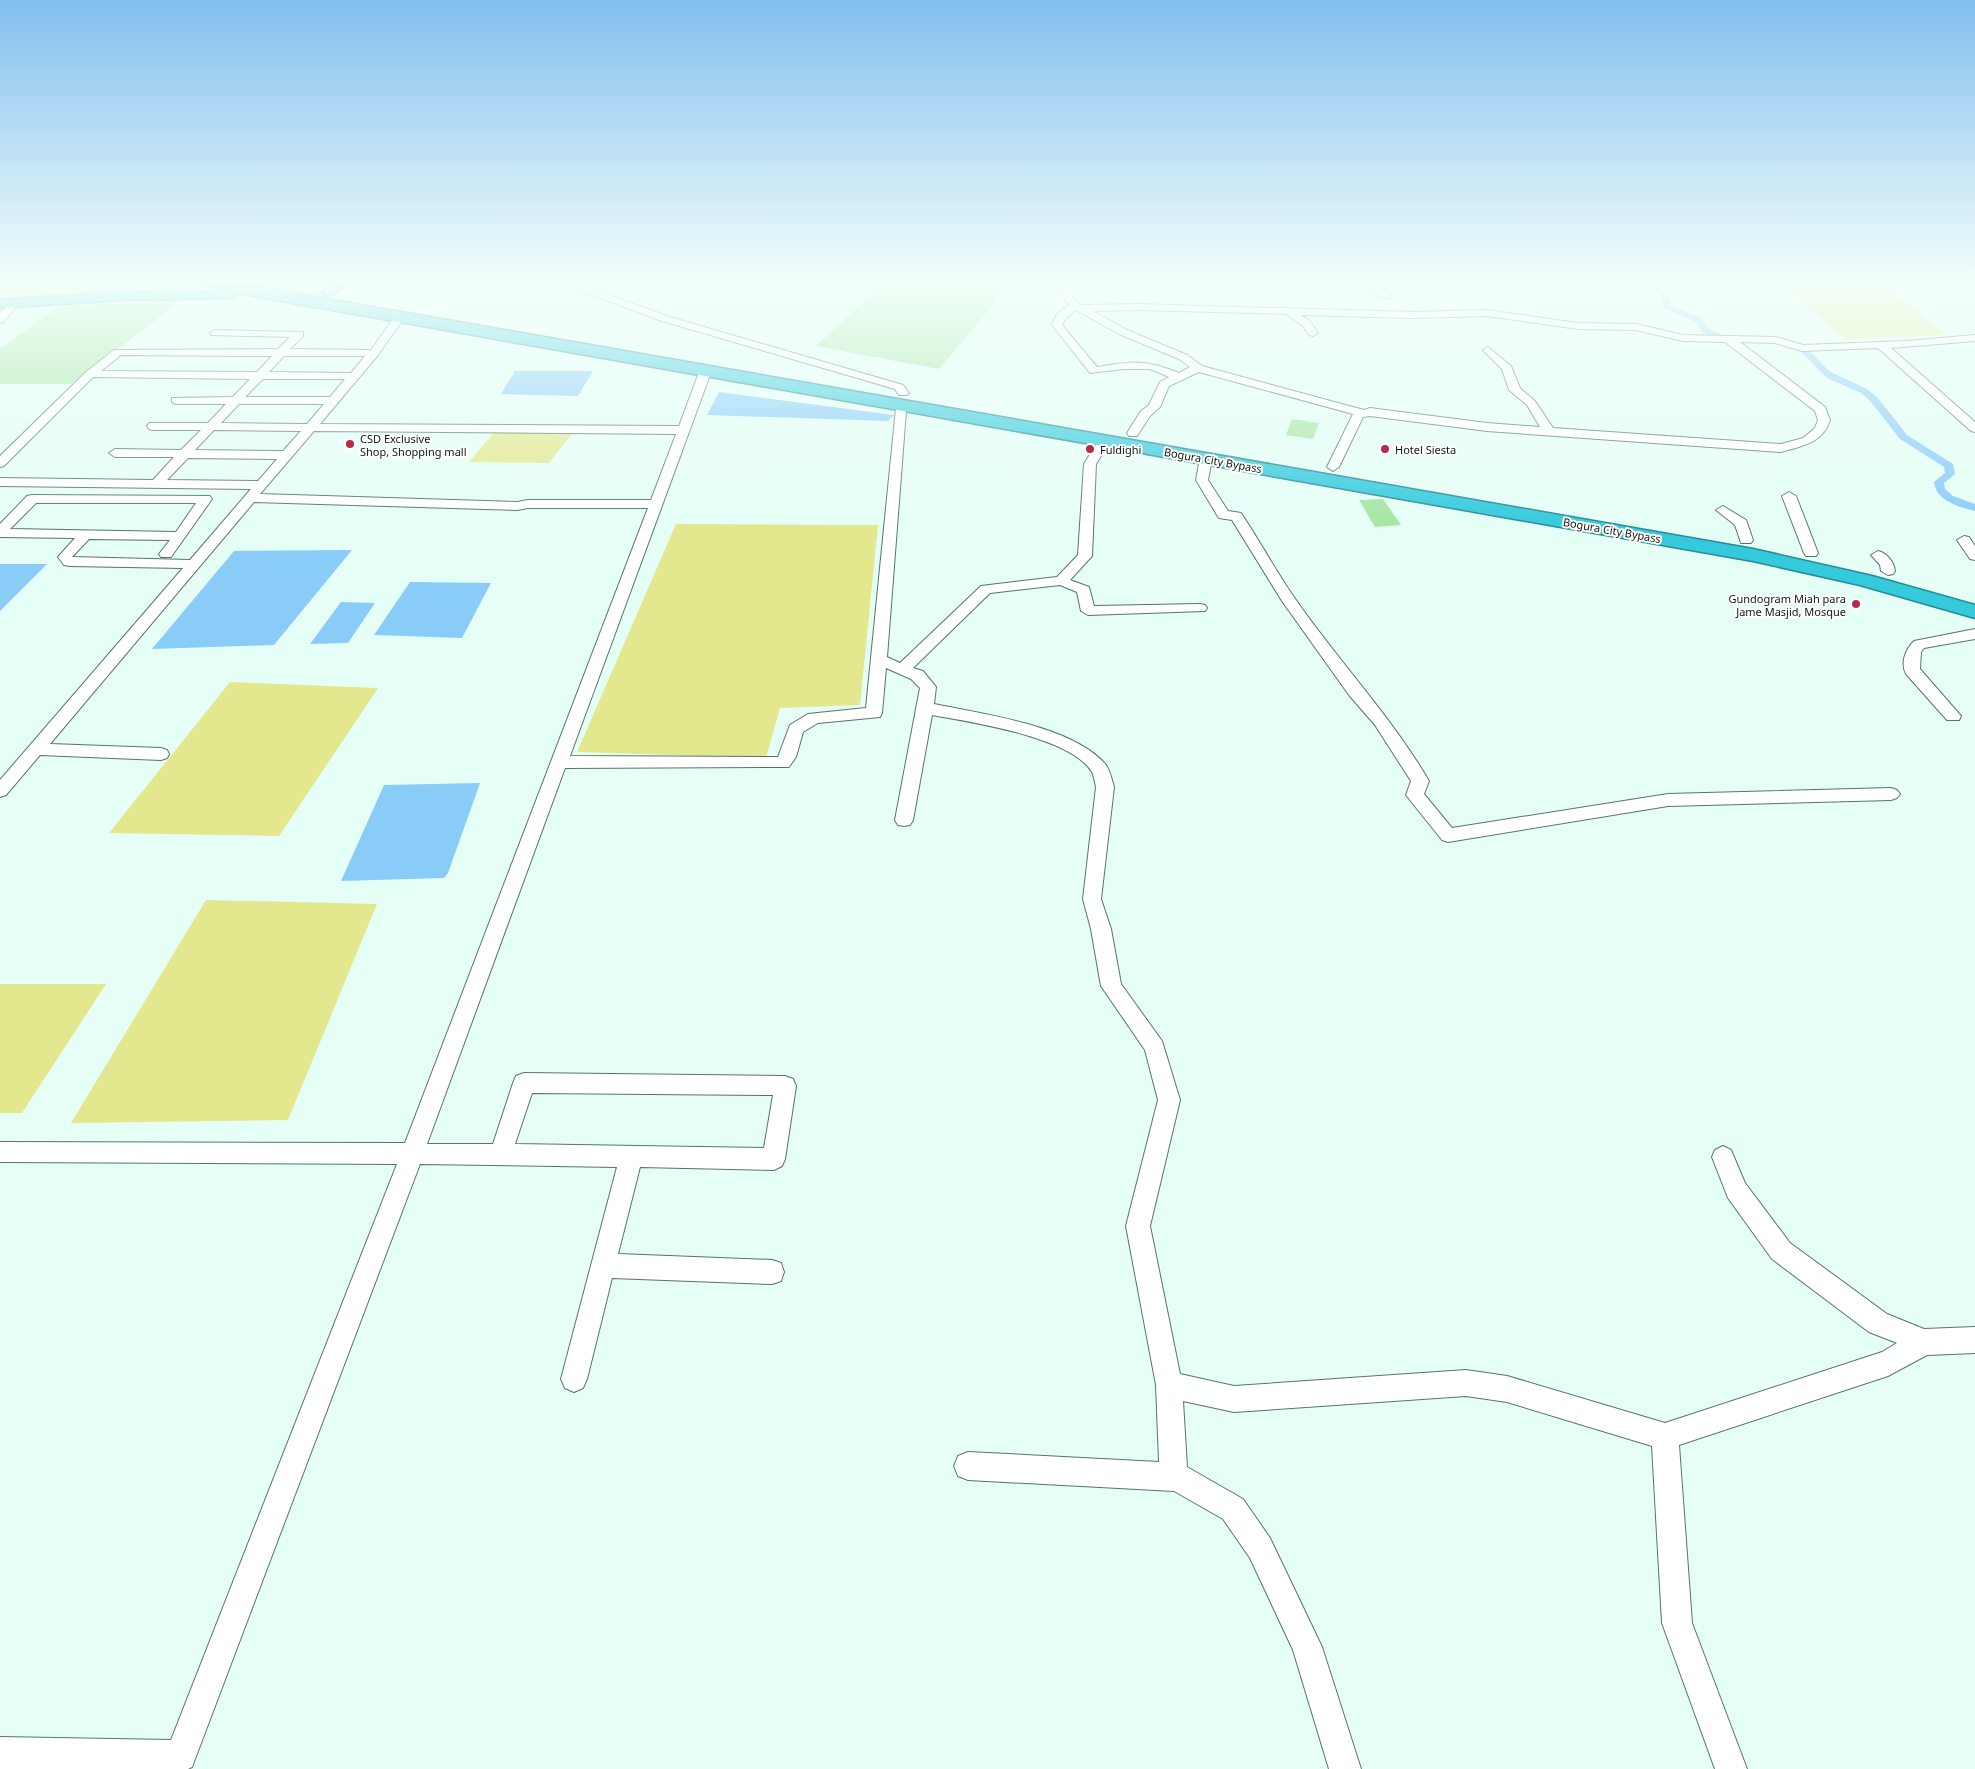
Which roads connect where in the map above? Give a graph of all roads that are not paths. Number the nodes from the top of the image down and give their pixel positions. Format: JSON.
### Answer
{"nodes":[{"id":1,"x":103,"y":364,"type":"edge"},
{"id":2,"x":273,"y":364,"type":"edge"},
{"id":3,"x":365,"y":364,"type":"edge"},
{"id":4,"x":689,"y":364,"type":"edge"},
{"id":5,"x":702,"y":364,"type":"edge"},
{"id":6,"x":819,"y":364,"type":"edge"},
{"id":7,"x":1088,"y":364,"type":"edge"},
{"id":8,"x":1192,"y":364,"type":"edge"},
{"id":9,"x":1502,"y":364,"type":"edge"},
{"id":10,"x":1761,"y":364,"type":"edge"},
{"id":11,"x":1903,"y":364,"type":"edge"},
{"id":12,"x":1198,"y":368,"type":"junction"},
{"id":13,"x":90,"y":374,"type":"junction"},
{"id":14,"x":704,"y":375,"type":"dead end"},
{"id":15,"x":261,"y":376,"type":"junction"},
{"id":16,"x":355,"y":376,"type":"junction"},
{"id":17,"x":1178,"y":377,"type":"junction"},
{"id":18,"x":903,"y":394,"type":"dead end"},
{"id":19,"x":176,"y":400,"type":"dead end"},
{"id":20,"x":238,"y":400,"type":"junction"},
{"id":21,"x":333,"y":401,"type":"junction"},
{"id":22,"x":900,"y":411,"type":"dead end"},
{"id":23,"x":1361,"y":413,"type":"junction"},
{"id":24,"x":153,"y":426,"type":"dead end"},
{"id":25,"x":213,"y":426,"type":"junction"},
{"id":26,"x":312,"y":427,"type":"junction"},
{"id":27,"x":1975,"y":428,"type":"edge"},
{"id":28,"x":683,"y":430,"type":"junction"},
{"id":29,"x":1549,"y":430,"type":"junction"},
{"id":30,"x":1133,"y":433,"type":"dead end"},
{"id":31,"x":1101,"y":446,"type":"dead end"},
{"id":32,"x":115,"y":453,"type":"dead end"},
{"id":33,"x":186,"y":454,"type":"junction"},
{"id":34,"x":287,"y":455,"type":"junction"},
{"id":35,"x":0,"y":463,"type":"edge"},
{"id":36,"x":1206,"y":464,"type":"dead end"},
{"id":37,"x":1334,"y":467,"type":"dead end"},
{"id":38,"x":0,"y":482,"type":"edge"},
{"id":39,"x":156,"y":484,"type":"junction"},
{"id":40,"x":262,"y":485,"type":"junction"},
{"id":41,"x":1789,"y":496,"type":"dead end"},
{"id":42,"x":250,"y":498,"type":"junction"},
{"id":43,"x":655,"y":504,"type":"junction"},
{"id":44,"x":1722,"y":510,"type":"dead end"},
{"id":45,"x":2,"y":531,"type":"edge"},
{"id":46,"x":86,"y":534,"type":"junction"},
{"id":47,"x":180,"y":536,"type":"junction"},
{"id":48,"x":1746,"y":540,"type":"dead end"},
{"id":49,"x":1964,"y":540,"type":"dead end"},
{"id":50,"x":1811,"y":552,"type":"dead end"},
{"id":51,"x":166,"y":554,"type":"dead end"},
{"id":52,"x":1878,"y":555,"type":"dead end"},
{"id":53,"x":1975,"y":556,"type":"edge"},
{"id":54,"x":194,"y":564,"type":"junction"},
{"id":55,"x":1888,"y":571,"type":"dead end"},
{"id":56,"x":1061,"y":580,"type":"junction"},
{"id":57,"x":1975,"y":604,"type":"edge"},
{"id":58,"x":1200,"y":608,"type":"dead end"},
{"id":59,"x":1975,"y":612,"type":"edge"},
{"id":60,"x":1975,"y":634,"type":"edge"},
{"id":61,"x":879,"y":660,"type":"junction"},
{"id":62,"x":903,"y":669,"type":"junction"},
{"id":63,"x":926,"y":708,"type":"junction"},
{"id":64,"x":1953,"y":716,"type":"dead end"},
{"id":65,"x":36,"y":749,"type":"junction"},
{"id":66,"x":161,"y":754,"type":"dead end"},
{"id":67,"x":558,"y":762,"type":"junction"},
{"id":68,"x":0,"y":791,"type":"edge"},
{"id":69,"x":1891,"y":794,"type":"dead end"},
{"id":70,"x":904,"y":820,"type":"dead end"},
{"id":71,"x":0,"y":1152,"type":"edge"},
{"id":72,"x":413,"y":1152,"type":"junction"},
{"id":73,"x":501,"y":1154,"type":"junction"},
{"id":74,"x":631,"y":1156,"type":"junction"},
{"id":75,"x":1723,"y":1156,"type":"dead end"},
{"id":76,"x":603,"y":1266,"type":"junction"},
{"id":77,"x":772,"y":1272,"type":"dead end"},
{"id":78,"x":1975,"y":1340,"type":"edge"},
{"id":79,"x":1924,"y":1342,"type":"junction"},
{"id":80,"x":574,"y":1379,"type":"dead end"},
{"id":81,"x":1169,"y":1385,"type":"junction"},
{"id":82,"x":1665,"y":1436,"type":"junction"},
{"id":83,"x":968,"y":1466,"type":"dead end"},
{"id":84,"x":1178,"y":1477,"type":"junction"},
{"id":85,"x":0,"y":1753,"type":"edge"},
{"id":86,"x":1345,"y":1769,"type":"edge"},
{"id":87,"x":1731,"y":1769,"type":"edge"}],
"edges":[{"from":1,"to":13,"type":"street"},
{"from":2,"to":15,"type":"street"},
{"from":3,"to":16,"type":"street"},
{"from":4,"to":59,"type":"highway","name":"Bogura City Bypass"},
{"from":5,"to":57,"type":"highway","name":"Bogura City Bypass"},
{"from":6,"to":18,"type":"street"},
{"from":7,"to":17,"type":"street"},
{"from":8,"to":12,"type":"street"},
{"from":9,"to":29,"type":"street"},
{"from":10,"to":29,"type":"street"},
{"from":11,"to":27,"type":"street"},
{"from":12,"to":17,"type":"street"},
{"from":12,"to":23,"type":"street"},
{"from":13,"to":15,"type":"street"},
{"from":13,"to":35,"type":"street"},
{"from":14,"to":28,"type":"street"},
{"from":15,"to":16,"type":"street"},
{"from":15,"to":20,"type":"street"},
{"from":16,"to":21,"type":"street"},
{"from":17,"to":30,"type":"street"},
{"from":19,"to":20,"type":"street"},
{"from":20,"to":21,"type":"street"},
{"from":20,"to":25,"type":"street"},
{"from":21,"to":26,"type":"street"},
{"from":22,"to":61,"type":"street"},
{"from":23,"to":29,"type":"street"},
{"from":23,"to":37,"type":"street"},
{"from":24,"to":25,"type":"street"},
{"from":25,"to":26,"type":"street"},
{"from":25,"to":33,"type":"street"},
{"from":26,"to":28,"type":"street"},
{"from":26,"to":34,"type":"street"},
{"from":28,"to":43,"type":"street"},
{"from":31,"to":56,"type":"street"},
{"from":32,"to":33,"type":"street"},
{"from":33,"to":34,"type":"street"},
{"from":33,"to":39,"type":"street"},
{"from":34,"to":40,"type":"street"},
{"from":36,"to":69,"type":"street"},
{"from":38,"to":39,"type":"street"},
{"from":39,"to":40,"type":"street"},
{"from":40,"to":42,"type":"street"},
{"from":41,"to":50,"type":"street"},
{"from":42,"to":43,"type":"street"},
{"from":42,"to":54,"type":"street"},
{"from":43,"to":67,"type":"street"},
{"from":44,"to":48,"type":"street"},
{"from":45,"to":46,"type":"street"},
{"from":45,"to":47,"type":"street"},
{"from":46,"to":47,"type":"street"},
{"from":46,"to":54,"type":"street"},
{"from":47,"to":51,"type":"street"},
{"from":49,"to":53,"type":"street"},
{"from":52,"to":55,"type":"street"},
{"from":54,"to":65,"type":"street"},
{"from":56,"to":58,"type":"street"},
{"from":56,"to":62,"type":"street"},
{"from":60,"to":64,"type":"street"},
{"from":61,"to":62,"type":"street"},
{"from":61,"to":67,"type":"street"},
{"from":62,"to":63,"type":"street"},
{"from":63,"to":70,"type":"street"},
{"from":63,"to":81,"type":"street"},
{"from":65,"to":66,"type":"street"},
{"from":65,"to":68,"type":"street"},
{"from":67,"to":72,"type":"street"},
{"from":71,"to":72,"type":"street"},
{"from":72,"to":73,"type":"street"},
{"from":72,"to":85,"type":"street"},
{"from":73,"to":74,"type":"street"},
{"from":73,"to":74,"type":"street"},
{"from":74,"to":76,"type":"street"},
{"from":75,"to":79,"type":"street"},
{"from":76,"to":77,"type":"street"},
{"from":76,"to":80,"type":"street"},
{"from":78,"to":79,"type":"street"},
{"from":79,"to":82,"type":"street"},
{"from":81,"to":82,"type":"street"},
{"from":81,"to":84,"type":"street"},
{"from":82,"to":87,"type":"street"},
{"from":83,"to":84,"type":"street"},
{"from":84,"to":86,"type":"street"}]}
